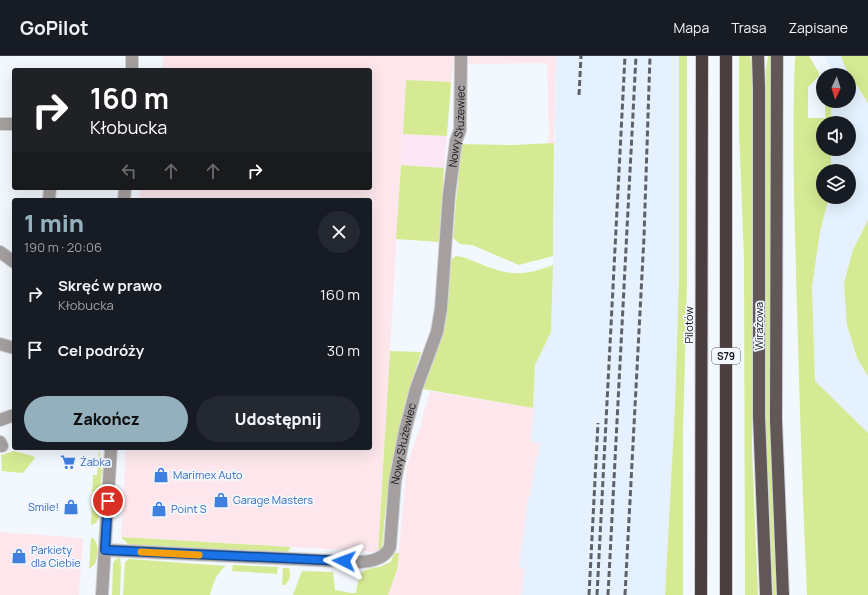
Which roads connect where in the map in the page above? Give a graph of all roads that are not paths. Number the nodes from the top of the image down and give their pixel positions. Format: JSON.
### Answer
{"nodes":[{"id":1,"x":132,"y":56,"type":"edge"},
{"id":2,"x":461,"y":56,"type":"edge"},
{"id":3,"x":702,"y":56,"type":"edge"},
{"id":4,"x":726,"y":56,"type":"edge"},
{"id":5,"x":758,"y":56,"type":"edge"},
{"id":6,"x":777,"y":56,"type":"edge"},
{"id":7,"x":132,"y":68,"type":"edge"},
{"id":8,"x":0,"y":124,"type":"edge"},
{"id":9,"x":12,"y":124,"type":"edge"},
{"id":10,"x":0,"y":252,"type":"edge"},
{"id":11,"x":12,"y":261,"type":"edge"},
{"id":12,"x":0,"y":344,"type":"edge"},
{"id":13,"x":12,"y":347,"type":"edge"},
{"id":14,"x":12,"y":416,"type":"edge"},
{"id":15,"x":0,"y":420,"type":"edge"},
{"id":16,"x":111,"y":450,"type":"edge"},
{"id":17,"x":105,"y":550,"type":"junction"},
{"id":18,"x":700,"y":592,"type":"edge"},
{"id":19,"x":102,"y":595,"type":"edge"},
{"id":20,"x":727,"y":595,"type":"edge"},
{"id":21,"x":766,"y":595,"type":"edge"},
{"id":22,"x":783,"y":595,"type":"edge"}],
"edges":[{"from":1,"to":7,"type":"street"},
{"from":2,"to":17,"type":"street","name":"Nowy Służewiec"},
{"from":3,"to":18,"type":"highway","name":"Pilotów","number":"S79"},
{"from":4,"to":20,"type":"highway","number":"S79"},
{"from":5,"to":21,"type":"main road","name":"Wirażowa"},
{"from":6,"to":22,"type":"main road","name":"Wirażowa"},
{"from":8,"to":9,"type":"street"},
{"from":10,"to":11,"type":"street"},
{"from":12,"to":13,"type":"street"},
{"from":14,"to":15,"type":"street"},
{"from":16,"to":17,"type":"street"},
{"from":17,"to":19,"type":"street"}]}
